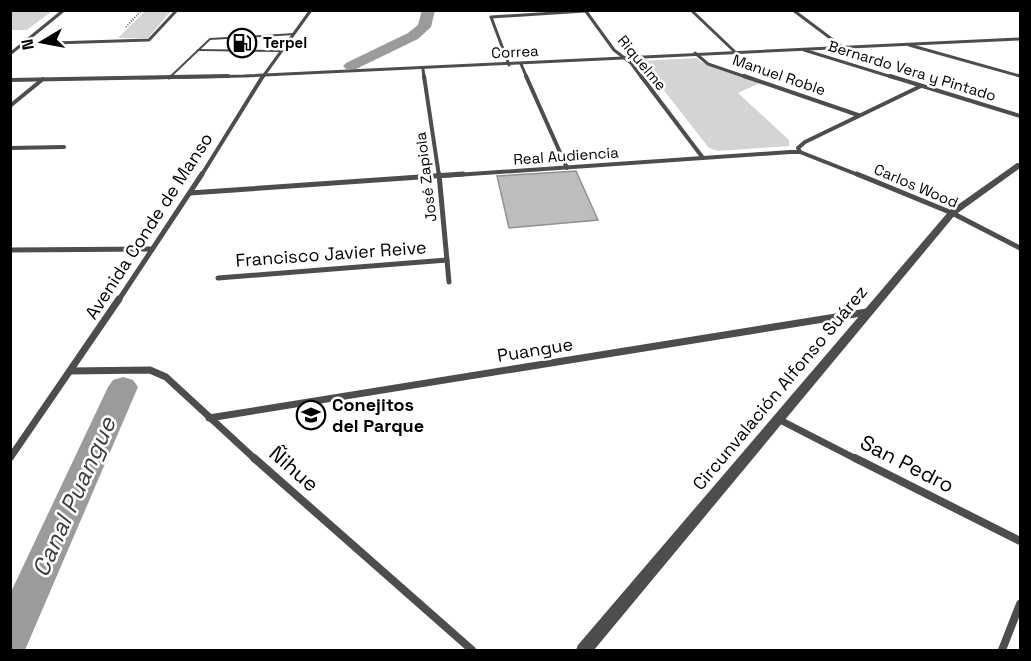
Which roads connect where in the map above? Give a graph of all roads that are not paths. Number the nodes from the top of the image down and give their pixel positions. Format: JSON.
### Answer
{"nodes":[{"id":1,"x":64,"y":10,"type":"edge"},
{"id":2,"x":177,"y":10,"type":"edge"},
{"id":3,"x":311,"y":10,"type":"edge"},
{"id":4,"x":691,"y":10,"type":"edge"},
{"id":5,"x":793,"y":10,"type":"edge"},
{"id":6,"x":585,"y":11,"type":"edge"},
{"id":7,"x":294,"y":34,"type":"junction"},
{"id":8,"x":1020,"y":39,"type":"edge"},
{"id":9,"x":904,"y":43,"type":"junction"},
{"id":10,"x":22,"y":44,"type":"junction"},
{"id":11,"x":841,"y":46,"type":"junction"},
{"id":12,"x":797,"y":48,"type":"junction"},
{"id":13,"x":198,"y":50,"type":"junction"},
{"id":14,"x":281,"y":51,"type":"junction"},
{"id":15,"x":734,"y":51,"type":"junction"},
{"id":16,"x":695,"y":53,"type":"junction"},
{"id":17,"x":10,"y":54,"type":"edge"},
{"id":18,"x":622,"y":57,"type":"junction"},
{"id":19,"x":509,"y":64,"type":"junction"},
{"id":20,"x":521,"y":64,"type":"junction"},
{"id":21,"x":423,"y":69,"type":"junction"},
{"id":22,"x":264,"y":75,"type":"junction"},
{"id":23,"x":1020,"y":76,"type":"edge"},
{"id":24,"x":169,"y":78,"type":"junction"},
{"id":25,"x":43,"y":79,"type":"junction"},
{"id":26,"x":10,"y":80,"type":"edge"},
{"id":27,"x":921,"y":86,"type":"junction"},
{"id":28,"x":10,"y":106,"type":"edge"},
{"id":29,"x":858,"y":115,"type":"junction"},
{"id":30,"x":1020,"y":116,"type":"edge"},
{"id":31,"x":64,"y":147,"type":"dead end"},
{"id":32,"x":10,"y":148,"type":"edge"},
{"id":33,"x":800,"y":152,"type":"junction"},
{"id":34,"x":704,"y":158,"type":"junction"},
{"id":35,"x":1020,"y":165,"type":"edge"},
{"id":36,"x":567,"y":168,"type":"junction"},
{"id":37,"x":439,"y":176,"type":"junction"},
{"id":38,"x":190,"y":193,"type":"junction"},
{"id":39,"x":952,"y":213,"type":"junction"},
{"id":40,"x":1020,"y":248,"type":"edge"},
{"id":41,"x":152,"y":249,"type":"junction"},
{"id":42,"x":10,"y":250,"type":"edge"},
{"id":43,"x":447,"y":260,"type":"junction"},
{"id":44,"x":218,"y":278,"type":"dead end"},
{"id":45,"x":449,"y":282,"type":"dead end"},
{"id":46,"x":867,"y":312,"type":"junction"},
{"id":47,"x":71,"y":371,"type":"junction"},
{"id":48,"x":209,"y":418,"type":"junction"},
{"id":49,"x":778,"y":418,"type":"junction"},
{"id":50,"x":10,"y":458,"type":"edge"},
{"id":51,"x":1020,"y":541,"type":"edge"},
{"id":52,"x":1020,"y":604,"type":"edge"},
{"id":53,"x":472,"y":651,"type":"edge"},
{"id":54,"x":584,"y":651,"type":"edge"},
{"id":55,"x":1002,"y":651,"type":"edge"}],
"edges":[{"from":1,"to":10,"type":"street"},
{"from":2,"to":10,"type":"street"},
{"from":3,"to":7,"type":"street","name":"Avenida Conde de Manso"},
{"from":4,"to":15,"type":"street"},
{"from":5,"to":11,"type":"street"},
{"from":6,"to":18,"type":"street","name":"Riquelme"},
{"from":6,"to":19,"type":"street"},
{"from":7,"to":13,"type":"lane"},
{"from":7,"to":14,"type":"street","name":"Avenida Conde de Manso"},
{"from":8,"to":9,"type":"street","name":"Correa"},
{"from":9,"to":11,"type":"street","name":"Correa"},
{"from":9,"to":23,"type":"street"},
{"from":10,"to":17,"type":"street"},
{"from":11,"to":12,"type":"street","name":"Correa"},
{"from":12,"to":15,"type":"street","name":"Correa"},
{"from":12,"to":27,"type":"street","name":"Bernardo Vera y Pintado"},
{"from":13,"to":14,"type":"lane"},
{"from":13,"to":24,"type":"lane"},
{"from":14,"to":22,"type":"street","name":"Avenida Conde de Manso"},
{"from":15,"to":16,"type":"street","name":"Correa"},
{"from":16,"to":18,"type":"street","name":"Correa"},
{"from":16,"to":29,"type":"street","name":"Manuel Roble"},
{"from":18,"to":20,"type":"street","name":"Correa"},
{"from":18,"to":34,"type":"street","name":"Riquelme"},
{"from":19,"to":20,"type":"street","name":"Correa"},
{"from":19,"to":21,"type":"street","name":"Correa"},
{"from":20,"to":36,"type":"street"},
{"from":21,"to":22,"type":"street","name":"Correa"},
{"from":21,"to":37,"type":"street","name":"José Zapiola"},
{"from":22,"to":24,"type":"street","name":"Correa"},
{"from":22,"to":38,"type":"street","name":"Avenida Conde de Manso"},
{"from":24,"to":25,"type":"street","name":"Correa"},
{"from":25,"to":26,"type":"street","name":"Correa"},
{"from":25,"to":28,"type":"street"},
{"from":27,"to":29,"type":"street"},
{"from":27,"to":30,"type":"street","name":"Bernardo Vera y Pintado"},
{"from":29,"to":33,"type":"street"},
{"from":31,"to":32,"type":"street"},
{"from":33,"to":34,"type":"street","name":"Real Audiencia"},
{"from":33,"to":39,"type":"street","name":"Carlos Wood"},
{"from":34,"to":36,"type":"street","name":"Real Audiencia"},
{"from":35,"to":39,"type":"street","name":"Circunvalación Alfonso Suárez"},
{"from":36,"to":37,"type":"street","name":"Real Audiencia"},
{"from":37,"to":38,"type":"street","name":"Real Audiencia"},
{"from":37,"to":43,"type":"street","name":"José Zapiola"},
{"from":38,"to":41,"type":"street","name":"Avenida Conde de Manso"},
{"from":39,"to":40,"type":"street","name":"Carlos Wood"},
{"from":39,"to":46,"type":"street","name":"Circunvalación Alfonso Suárez"},
{"from":41,"to":42,"type":"street"},
{"from":41,"to":47,"type":"street","name":"Avenida Conde de Manso"},
{"from":43,"to":44,"type":"street","name":"Francisco Javier Reive"},
{"from":43,"to":45,"type":"street","name":"José Zapiola"},
{"from":46,"to":48,"type":"street","name":"Puangue"},
{"from":46,"to":49,"type":"street","name":"Circunvalación Alfonso Suárez"},
{"from":47,"to":48,"type":"street","name":"Ñihue"},
{"from":47,"to":50,"type":"street","name":"Avenida Conde de Manso"},
{"from":48,"to":53,"type":"street","name":"Ñihue"},
{"from":49,"to":51,"type":"street","name":"San Pedro"},
{"from":49,"to":54,"type":"street","name":"Circunvalación Alfonso Suárez"},
{"from":52,"to":55,"type":"street"}]}
